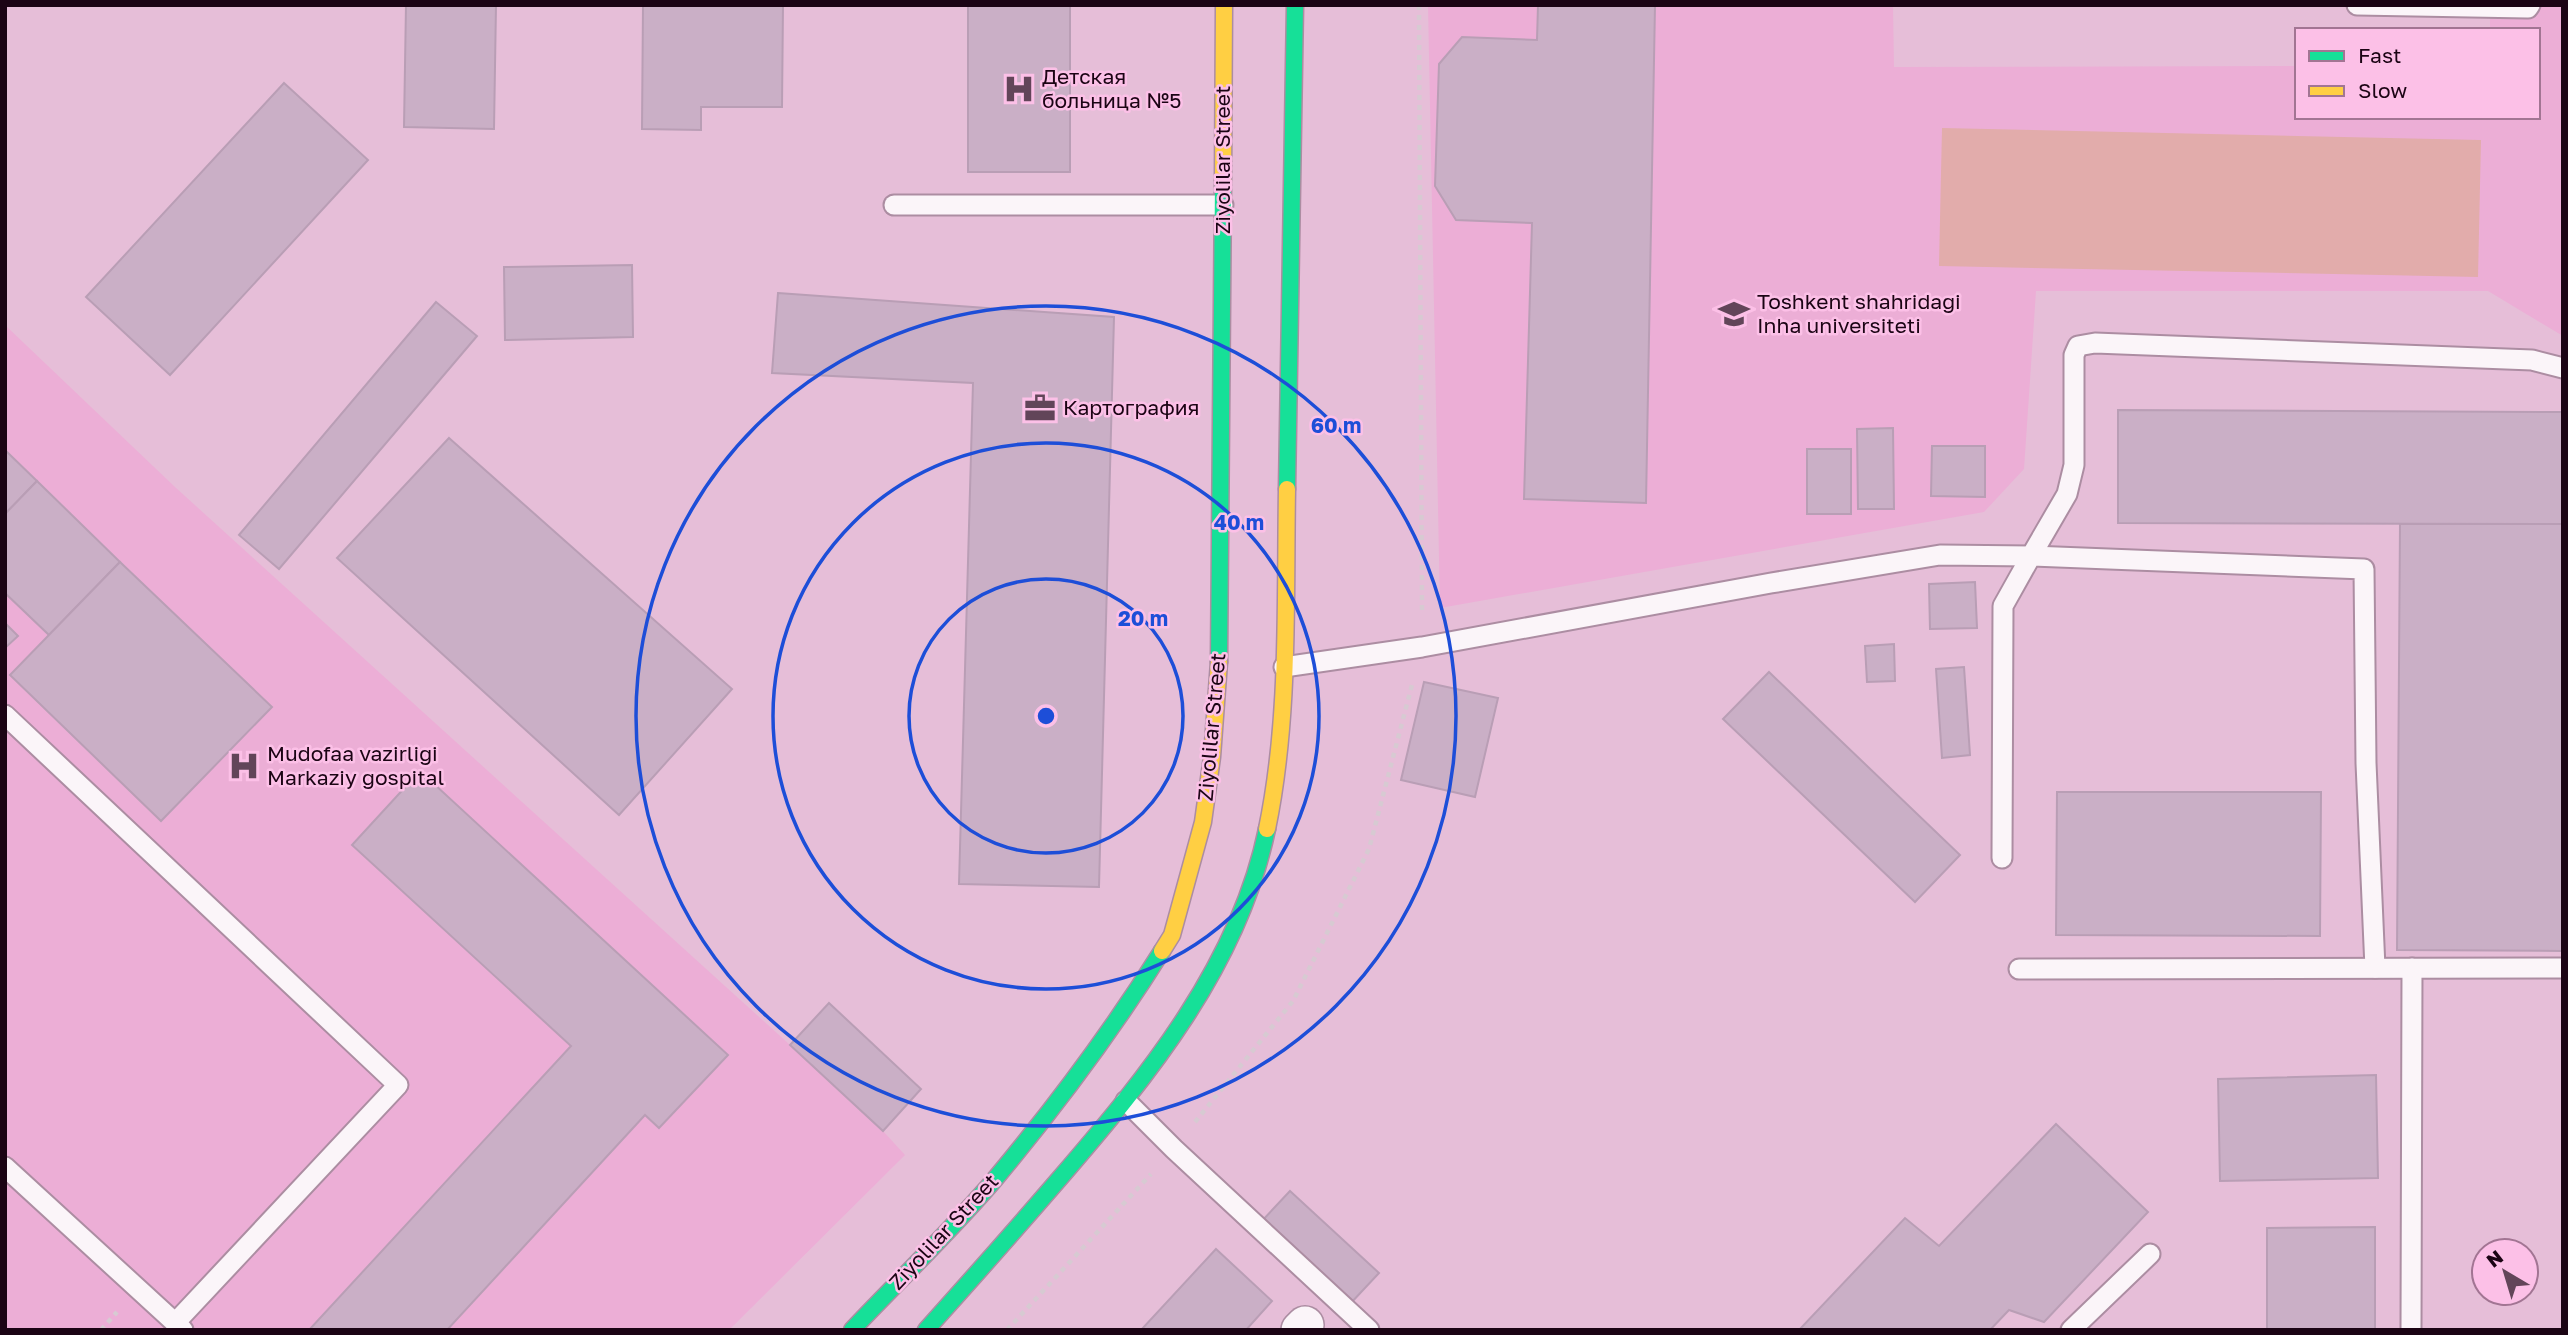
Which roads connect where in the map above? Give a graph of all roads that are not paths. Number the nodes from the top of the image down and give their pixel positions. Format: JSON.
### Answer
{"nodes":[{"id":1,"x":1224,"y":5,"type":"edge"},
{"id":2,"x":1295,"y":5,"type":"edge"},
{"id":3,"x":2357,"y":5,"type":"edge"},
{"id":4,"x":2530,"y":5,"type":"edge"},
{"id":5,"x":894,"y":205,"type":"dead end"},
{"id":6,"x":1223,"y":205,"type":"junction"},
{"id":7,"x":2563,"y":368,"type":"edge"},
{"id":8,"x":2031,"y":556,"type":"junction"},
{"id":9,"x":1284,"y":667,"type":"junction"},
{"id":10,"x":5,"y":715,"type":"edge"},
{"id":11,"x":2003,"y":858,"type":"dead end"},
{"id":12,"x":2375,"y":968,"type":"junction"},
{"id":13,"x":2412,"y":968,"type":"junction"},
{"id":14,"x":2563,"y":968,"type":"edge"},
{"id":15,"x":2019,"y":969,"type":"dead end"},
{"id":16,"x":1126,"y":1101,"type":"junction"},
{"id":17,"x":5,"y":1167,"type":"edge"},
{"id":18,"x":2150,"y":1254,"type":"dead end"},
{"id":19,"x":179,"y":1326,"type":"edge"},
{"id":20,"x":852,"y":1330,"type":"edge"},
{"id":21,"x":926,"y":1330,"type":"edge"},
{"id":22,"x":1369,"y":1330,"type":"edge"},
{"id":23,"x":2071,"y":1330,"type":"edge"},
{"id":24,"x":2412,"y":1330,"type":"edge"}],
"edges":[{"from":1,"to":6,"type":"main road","name":"Ziyolilar Street"},
{"from":2,"to":9,"type":"main road"},
{"from":3,"to":4,"type":"lane"},
{"from":5,"to":6,"type":"lane"},
{"from":6,"to":20,"type":"main road","name":"Ziyolilar Street"},
{"from":7,"to":8,"type":"lane"},
{"from":8,"to":9,"type":"lane"},
{"from":8,"to":11,"type":"lane"},
{"from":8,"to":12,"type":"lane"},
{"from":9,"to":16,"type":"main road"},
{"from":10,"to":19,"type":"lane"},
{"from":12,"to":13,"type":"lane"},
{"from":12,"to":15,"type":"lane"},
{"from":13,"to":14,"type":"lane"},
{"from":13,"to":24,"type":"lane"},
{"from":16,"to":21,"type":"main road"},
{"from":16,"to":22,"type":"lane"},
{"from":17,"to":19,"type":"lane"},
{"from":18,"to":23,"type":"lane"}]}
